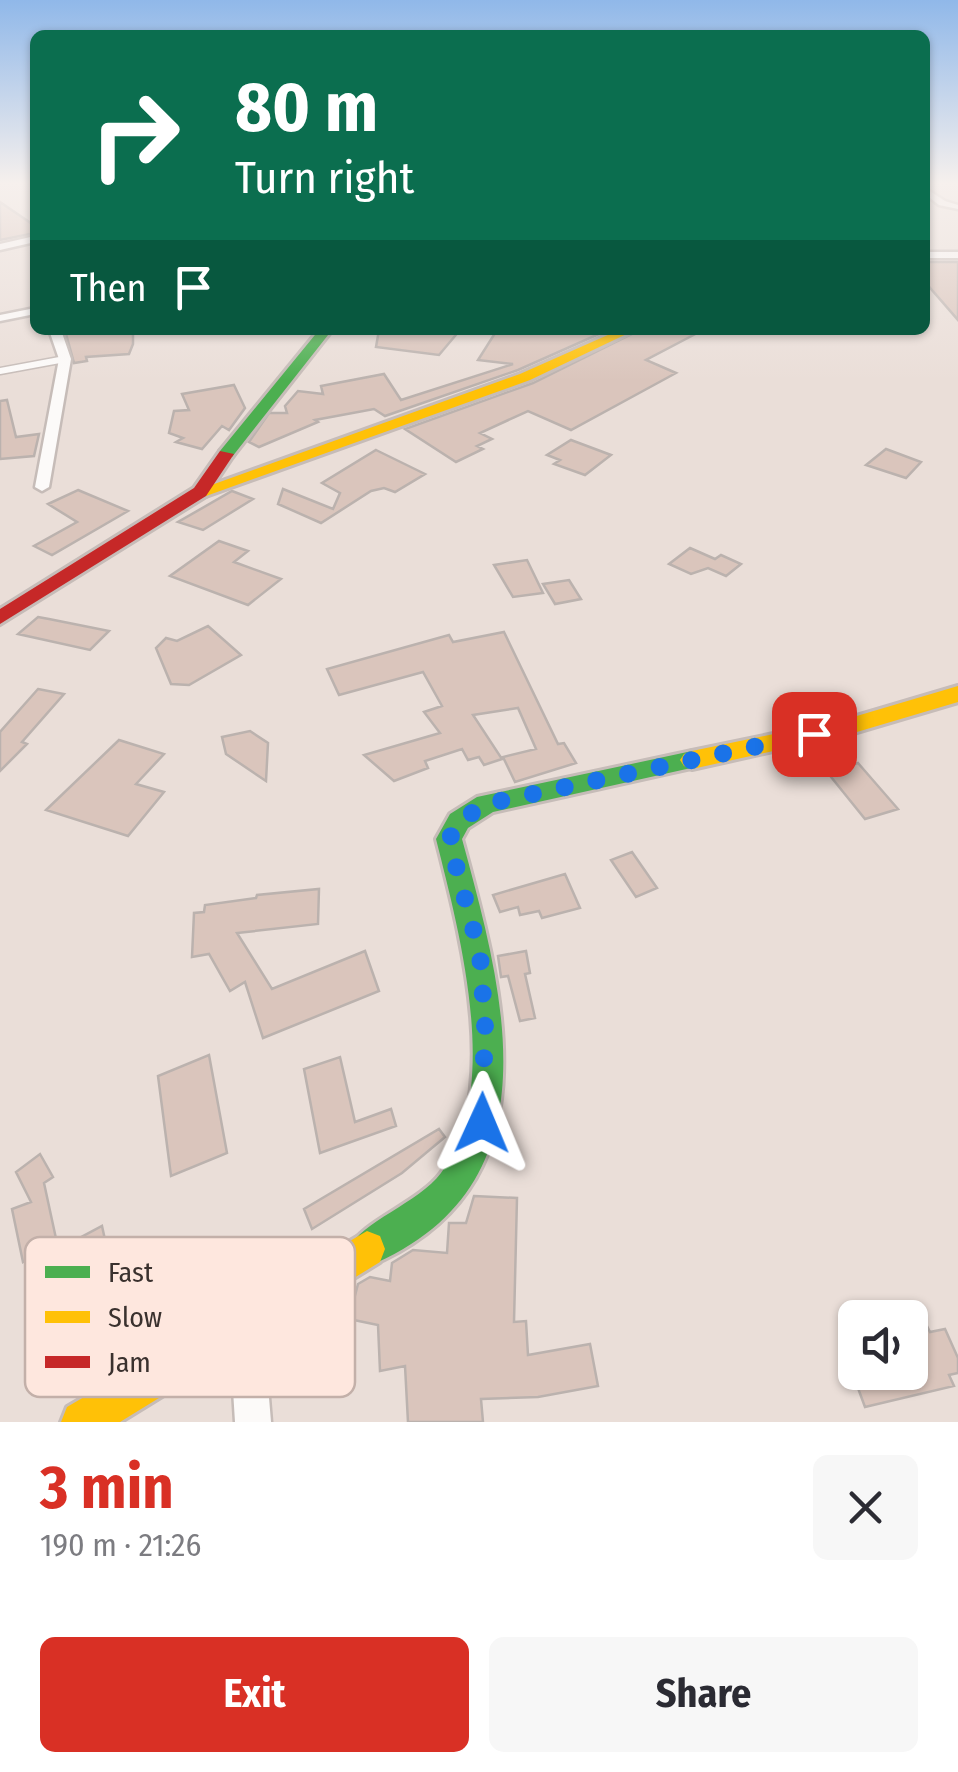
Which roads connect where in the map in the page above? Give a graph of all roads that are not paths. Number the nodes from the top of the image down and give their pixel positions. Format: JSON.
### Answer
{"nodes":[{"id":1,"x":958,"y":254,"type":"edge"},
{"id":2,"x":930,"y":255,"type":"edge"},
{"id":3,"x":30,"y":312,"type":"edge"},
{"id":4,"x":0,"y":318,"type":"edge"},
{"id":5,"x":57,"y":335,"type":"edge"},
{"id":6,"x":322,"y":335,"type":"edge"},
{"id":7,"x":619,"y":335,"type":"edge"},
{"id":8,"x":65,"y":359,"type":"junction"},
{"id":9,"x":0,"y":371,"type":"edge"},
{"id":10,"x":42,"y":487,"type":"dead end"},
{"id":11,"x":200,"y":492,"type":"junction"},
{"id":12,"x":0,"y":618,"type":"edge"},
{"id":13,"x":958,"y":694,"type":"edge"},
{"id":14,"x":355,"y":1255,"type":"edge"},
{"id":15,"x":123,"y":1397,"type":"edge"},
{"id":16,"x":251,"y":1397,"type":"edge"},
{"id":17,"x":82,"y":1422,"type":"edge"},
{"id":18,"x":253,"y":1422,"type":"edge"}],
"edges":[{"from":1,"to":2,"type":"street"},
{"from":3,"to":4,"type":"street"},
{"from":5,"to":8,"type":"street"},
{"from":6,"to":11,"type":"street"},
{"from":7,"to":11,"type":"street"},
{"from":8,"to":9,"type":"lane"},
{"from":8,"to":10,"type":"street"},
{"from":11,"to":12,"type":"street"},
{"from":13,"to":14,"type":"street"},
{"from":15,"to":17,"type":"street"},
{"from":16,"to":18,"type":"street"}]}
